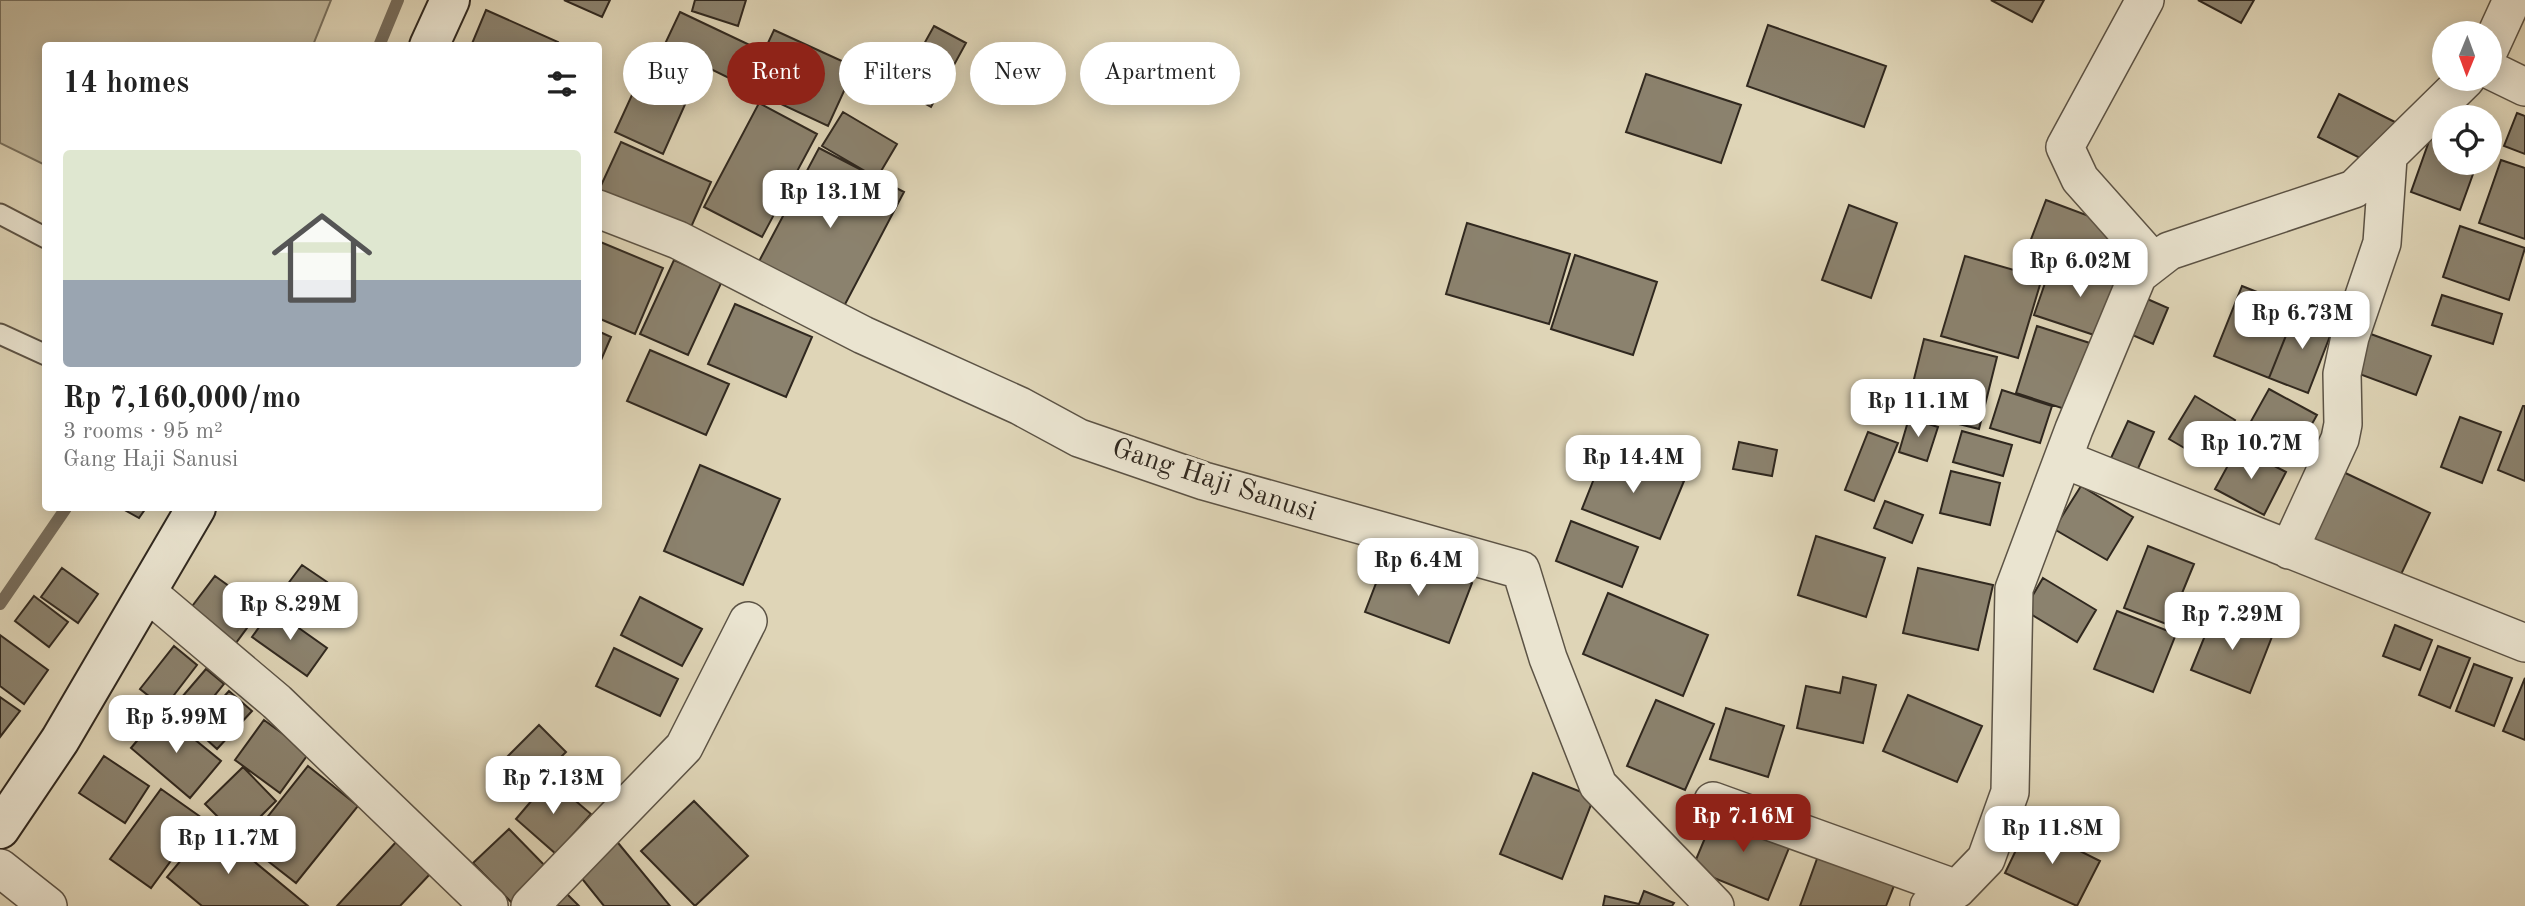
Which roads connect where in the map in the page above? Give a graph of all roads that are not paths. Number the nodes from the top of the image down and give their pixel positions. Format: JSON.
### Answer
{"nodes":[{"id":1,"x":450,"y":0,"type":"edge"},
{"id":2,"x":2145,"y":0,"type":"edge"},
{"id":3,"x":2512,"y":0,"type":"edge"},
{"id":4,"x":2502,"y":22,"type":"edge"},
{"id":5,"x":431,"y":42,"type":"edge"},
{"id":6,"x":2502,"y":75,"type":"edge"},
{"id":7,"x":2525,"y":86,"type":"edge"},
{"id":8,"x":2451,"y":91,"type":"edge"},
{"id":9,"x":2388,"y":158,"type":"junction"},
{"id":10,"x":602,"y":211,"type":"edge"},
{"id":11,"x":0,"y":214,"type":"edge"},
{"id":12,"x":42,"y":236,"type":"edge"},
{"id":13,"x":2153,"y":261,"type":"junction"},
{"id":14,"x":0,"y":334,"type":"edge"},
{"id":15,"x":42,"y":353,"type":"edge"},
{"id":16,"x":2063,"y":458,"type":"junction"},
{"id":17,"x":194,"y":511,"type":"edge"},
{"id":18,"x":2289,"y":550,"type":"junction"},
{"id":19,"x":148,"y":593,"type":"junction"},
{"id":20,"x":748,"y":621,"type":"dead end"},
{"id":21,"x":2525,"y":643,"type":"edge"},
{"id":22,"x":1713,"y":801,"type":"dead end"},
{"id":23,"x":0,"y":829,"type":"edge"},
{"id":24,"x":0,"y":868,"type":"edge"},
{"id":25,"x":1943,"y":897,"type":"edge"},
{"id":26,"x":48,"y":906,"type":"edge"},
{"id":27,"x":489,"y":906,"type":"edge"},
{"id":28,"x":530,"y":906,"type":"edge"},
{"id":29,"x":1715,"y":906,"type":"edge"}],
"edges":[{"from":1,"to":5,"type":"main road"},
{"from":2,"to":13,"type":"street"},
{"from":3,"to":4,"type":"street"},
{"from":6,"to":7,"type":"street"},
{"from":8,"to":9,"type":"street"},
{"from":9,"to":13,"type":"street"},
{"from":9,"to":18,"type":"street"},
{"from":10,"to":29,"type":"street","name":"Gang Haji Sanusi"},
{"from":11,"to":12,"type":"lane"},
{"from":13,"to":16,"type":"street"},
{"from":14,"to":15,"type":"lane"},
{"from":16,"to":18,"type":"street"},
{"from":16,"to":25,"type":"street"},
{"from":17,"to":19,"type":"main road"},
{"from":18,"to":21,"type":"street"},
{"from":19,"to":23,"type":"main road"},
{"from":19,"to":27,"type":"street"},
{"from":20,"to":28,"type":"street"},
{"from":22,"to":25,"type":"street"},
{"from":24,"to":26,"type":"street"}]}
